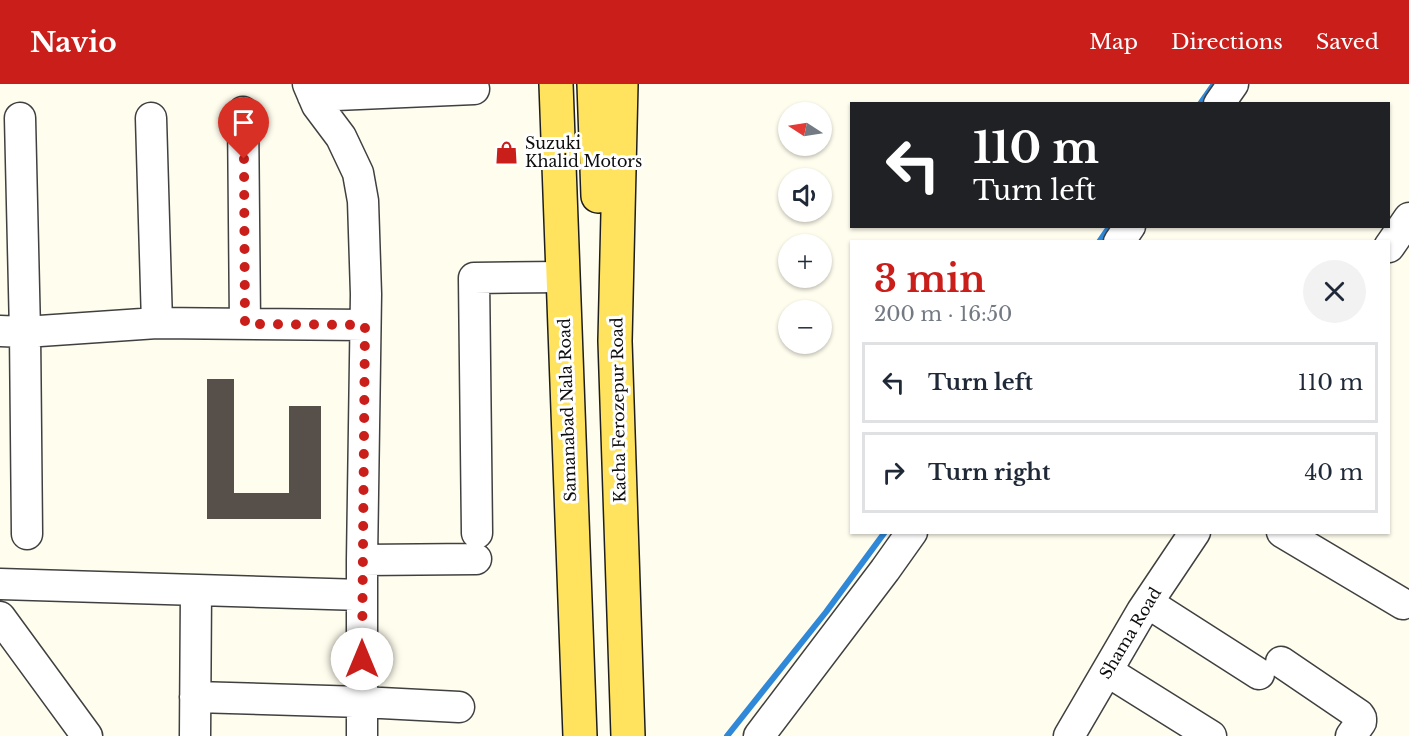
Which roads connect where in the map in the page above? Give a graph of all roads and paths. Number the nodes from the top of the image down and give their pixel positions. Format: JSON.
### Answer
{"nodes":[{"id":1,"x":556,"y":84,"type":"edge"},
{"id":2,"x":594,"y":84,"type":"edge"},
{"id":3,"x":621,"y":84,"type":"edge"},
{"id":4,"x":1233,"y":84,"type":"edge"},
{"id":5,"x":474,"y":89,"type":"dead end"},
{"id":6,"x":310,"y":90,"type":"edge"},
{"id":7,"x":1220,"y":102,"type":"edge"},
{"id":8,"x":243,"y":112,"type":"dead end"},
{"id":9,"x":20,"y":118,"type":"dead end"},
{"id":10,"x":151,"y":118,"type":"dead end"},
{"id":11,"x":1409,"y":218,"type":"edge"},
{"id":12,"x":1390,"y":246,"type":"edge"},
{"id":13,"x":562,"y":277,"type":"junction"},
{"id":14,"x":157,"y":323,"type":"junction"},
{"id":15,"x":245,"y":324,"type":"junction"},
{"id":16,"x":365,"y":325,"type":"junction"},
{"id":17,"x":13,"y":331,"type":"edge"},
{"id":18,"x":615,"y":341,"type":"junction"},
{"id":19,"x":27,"y":534,"type":"dead end"},
{"id":20,"x":911,"y":534,"type":"edge"},
{"id":21,"x":1194,"y":534,"type":"edge"},
{"id":22,"x":1285,"y":534,"type":"edge"},
{"id":23,"x":362,"y":560,"type":"junction"},
{"id":24,"x":0,"y":584,"type":"edge"},
{"id":25,"x":196,"y":590,"type":"junction"},
{"id":26,"x":362,"y":595,"type":"junction"},
{"id":27,"x":1148,"y":603,"type":"junction"},
{"id":28,"x":1403,"y":604,"type":"dead end"},
{"id":29,"x":1,"y":622,"type":"edge"},
{"id":30,"x":1107,"y":670,"type":"junction"},
{"id":31,"x":195,"y":697,"type":"junction"},
{"id":32,"x":362,"y":702,"type":"junction"},
{"id":33,"x":459,"y":707,"type":"dead end"},
{"id":34,"x":87,"y":736,"type":"edge"},
{"id":35,"x":195,"y":736,"type":"edge"},
{"id":36,"x":362,"y":736,"type":"edge"},
{"id":37,"x":580,"y":736,"type":"edge"},
{"id":38,"x":628,"y":736,"type":"edge"},
{"id":39,"x":759,"y":736,"type":"edge"},
{"id":40,"x":1069,"y":736,"type":"edge"},
{"id":41,"x":1211,"y":736,"type":"edge"},
{"id":42,"x":1351,"y":736,"type":"edge"}],
"edges":[{"from":1,"to":13,"type":"main road","name":"Samanabad Nala Road"},
{"from":2,"to":18,"type":"main road"},
{"from":3,"to":18,"type":"main road","name":"Kacha Ferozepur Road"},
{"from":4,"to":7,"type":"street"},
{"from":5,"to":6,"type":"street"},
{"from":6,"to":16,"type":"street"},
{"from":8,"to":15,"type":"street"},
{"from":9,"to":17,"type":"street"},
{"from":10,"to":14,"type":"street"},
{"from":11,"to":12,"type":"street"},
{"from":13,"to":23,"type":"street"},
{"from":13,"to":37,"type":"main road","name":"Samanabad Nala Road"},
{"from":14,"to":15,"type":"street"},
{"from":14,"to":17,"type":"street"},
{"from":15,"to":16,"type":"street"},
{"from":16,"to":23,"type":"street"},
{"from":17,"to":19,"type":"street"},
{"from":18,"to":38,"type":"main road","name":"Kacha Ferozepur Road"},
{"from":20,"to":39,"type":"street"},
{"from":21,"to":27,"type":"street","name":"Shama Road"},
{"from":22,"to":28,"type":"street"},
{"from":23,"to":26,"type":"street"},
{"from":24,"to":25,"type":"street"},
{"from":25,"to":26,"type":"street"},
{"from":25,"to":31,"type":"street"},
{"from":26,"to":32,"type":"street"},
{"from":27,"to":30,"type":"street","name":"Shama Road"},
{"from":27,"to":42,"type":"street"},
{"from":29,"to":34,"type":"street"},
{"from":30,"to":40,"type":"street","name":"Shama Road"},
{"from":30,"to":41,"type":"street"},
{"from":31,"to":32,"type":"street"},
{"from":31,"to":35,"type":"street"},
{"from":32,"to":33,"type":"street"},
{"from":32,"to":36,"type":"street"}]}
